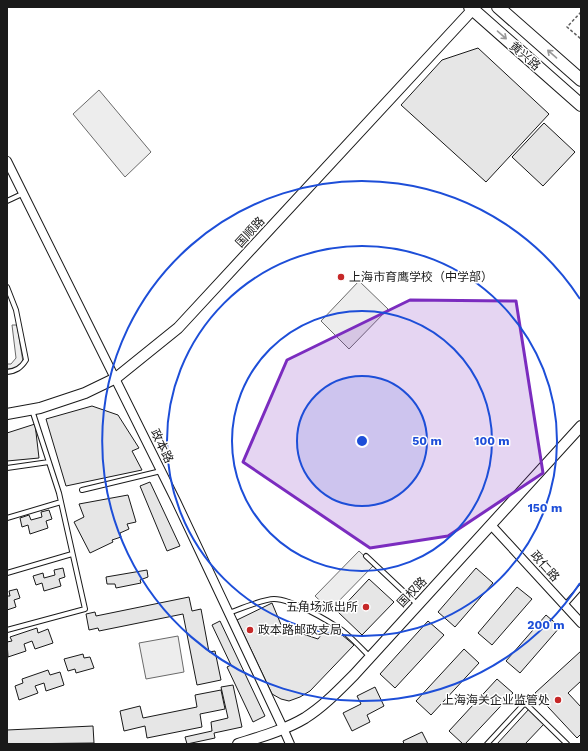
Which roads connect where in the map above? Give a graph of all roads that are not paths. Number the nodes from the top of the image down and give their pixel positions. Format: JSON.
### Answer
{"nodes":[{"id":1,"x":498,"y":7,"type":"edge"},
{"id":2,"x":472,"y":8,"type":"edge"},
{"id":3,"x":581,"y":80,"type":"edge"},
{"id":4,"x":581,"y":105,"type":"edge"},
{"id":5,"x":7,"y":161,"type":"edge"},
{"id":6,"x":22,"y":194,"type":"junction"},
{"id":7,"x":7,"y":201,"type":"edge"},
{"id":8,"x":7,"y":287,"type":"edge"},
{"id":9,"x":7,"y":372,"type":"edge"},
{"id":10,"x":116,"y":378,"type":"junction"},
{"id":11,"x":32,"y":409,"type":"junction"},
{"id":12,"x":7,"y":414,"type":"edge"},
{"id":13,"x":581,"y":426,"type":"edge"},
{"id":14,"x":49,"y":462,"type":"junction"},
{"id":15,"x":7,"y":468,"type":"edge"},
{"id":16,"x":161,"y":471,"type":"junction"},
{"id":17,"x":82,"y":490,"type":"dead end"},
{"id":18,"x":61,"y":502,"type":"junction"},
{"id":19,"x":7,"y":518,"type":"edge"},
{"id":20,"x":491,"y":525,"type":"junction"},
{"id":21,"x":72,"y":554,"type":"junction"},
{"id":22,"x":366,"y":556,"type":"dead end"},
{"id":23,"x":7,"y":573,"type":"edge"},
{"id":24,"x":581,"y":587,"type":"edge"},
{"id":25,"x":418,"y":605,"type":"junction"},
{"id":26,"x":564,"y":605,"type":"junction"},
{"id":27,"x":229,"y":614,"type":"junction"},
{"id":28,"x":581,"y":623,"type":"edge"},
{"id":29,"x":7,"y":630,"type":"edge"},
{"id":30,"x":370,"y":657,"type":"junction"},
{"id":31,"x":283,"y":728,"type":"junction"},
{"id":32,"x":238,"y":744,"type":"edge"},
{"id":33,"x":290,"y":744,"type":"edge"},
{"id":34,"x":487,"y":744,"type":"edge"},
{"id":35,"x":567,"y":744,"type":"edge"}],
"edges":[{"from":3,"to":1,"type":"main road","name":"黄兴路","one_way":true},
{"from":2,"to":4,"type":"main road","name":"黄兴路","one_way":true},
{"from":2,"to":10,"type":"street","name":"国顺路"},
{"from":5,"to":6,"type":"street","name":"政本路"},
{"from":6,"to":7,"type":"lane"},
{"from":6,"to":10,"type":"street","name":"政本路"},
{"from":8,"to":9,"type":"lane"},
{"from":10,"to":11,"type":"street","name":"国顺路"},
{"from":10,"to":16,"type":"street","name":"政本路"},
{"from":11,"to":12,"type":"street","name":"国顺路"},
{"from":11,"to":14,"type":"lane"},
{"from":13,"to":20,"type":"street","name":"国权路"},
{"from":14,"to":15,"type":"lane"},
{"from":14,"to":18,"type":"lane"},
{"from":16,"to":17,"type":"lane"},
{"from":16,"to":27,"type":"street","name":"政本路"},
{"from":18,"to":19,"type":"lane"},
{"from":18,"to":21,"type":"lane"},
{"from":20,"to":25,"type":"street","name":"国权路"},
{"from":20,"to":26,"type":"street","name":"政仁路"},
{"from":21,"to":23,"type":"lane"},
{"from":21,"to":29,"type":"lane"},
{"from":22,"to":25,"type":"lane"},
{"from":24,"to":26,"type":"lane"},
{"from":25,"to":30,"type":"street","name":"国权路"},
{"from":26,"to":28,"type":"street","name":"政仁路"},
{"from":27,"to":30,"type":"lane"},
{"from":27,"to":31,"type":"street","name":"政本路"},
{"from":30,"to":31,"type":"street","name":"国权路"},
{"from":31,"to":32,"type":"street","name":"国权路"},
{"from":31,"to":33,"type":"street","name":"政本路"},
{"from":34,"to":35,"type":"lane"}]}
